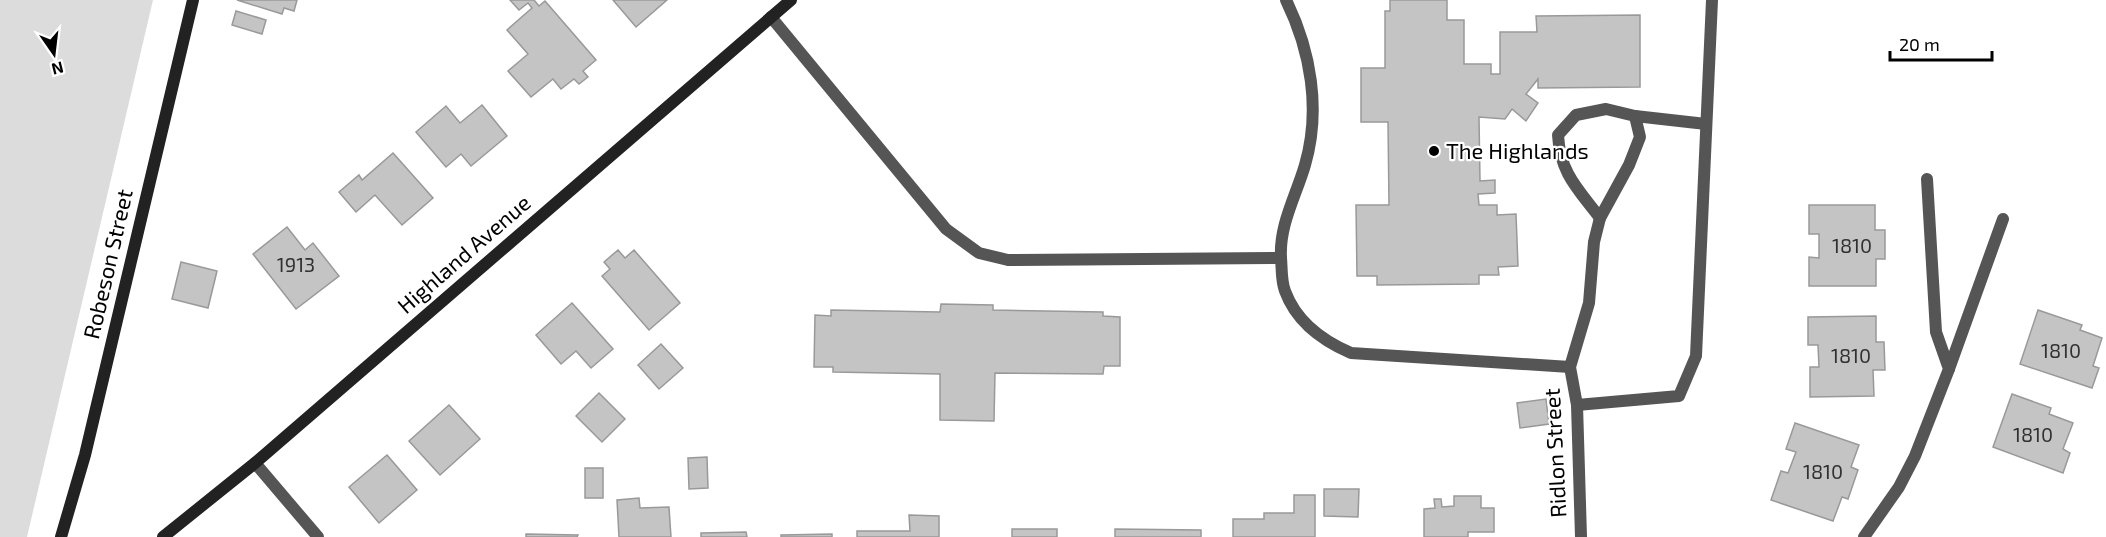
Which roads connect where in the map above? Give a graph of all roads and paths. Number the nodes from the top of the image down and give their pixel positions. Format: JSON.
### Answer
{"nodes":[{"id":1,"x":193,"y":0,"type":"edge"},
{"id":2,"x":791,"y":0,"type":"edge"},
{"id":3,"x":1286,"y":0,"type":"edge"},
{"id":4,"x":1712,"y":0,"type":"edge"},
{"id":5,"x":771,"y":17,"type":"junction"},
{"id":6,"x":1635,"y":116,"type":"junction"},
{"id":7,"x":1706,"y":124,"type":"junction"},
{"id":8,"x":1927,"y":179,"type":"dead end"},
{"id":9,"x":1600,"y":218,"type":"junction"},
{"id":10,"x":2002,"y":219,"type":"dead end"},
{"id":11,"x":1281,"y":258,"type":"junction"},
{"id":12,"x":1570,"y":367,"type":"junction"},
{"id":13,"x":1949,"y":369,"type":"junction"},
{"id":14,"x":1577,"y":405,"type":"junction"},
{"id":15,"x":255,"y":463,"type":"junction"},
{"id":16,"x":61,"y":537,"type":"edge"},
{"id":17,"x":163,"y":537,"type":"edge"},
{"id":18,"x":318,"y":537,"type":"edge"},
{"id":19,"x":1581,"y":537,"type":"edge"},
{"id":20,"x":1864,"y":537,"type":"edge"}],
"edges":[{"from":1,"to":16,"type":"street","name":"Robeson Street"},
{"from":2,"to":5,"type":"street","name":"Highland Avenue"},
{"from":3,"to":11,"type":"street"},
{"from":4,"to":7,"type":"street"},
{"from":5,"to":11,"type":"street"},
{"from":5,"to":15,"type":"street","name":"Highland Avenue"},
{"from":6,"to":7,"type":"street"},
{"from":6,"to":9,"type":"street"},
{"from":6,"to":9,"type":"street"},
{"from":7,"to":14,"type":"street"},
{"from":8,"to":13,"type":"street"},
{"from":9,"to":12,"type":"street"},
{"from":10,"to":13,"type":"street"},
{"from":11,"to":12,"type":"street"},
{"from":12,"to":14,"type":"street","name":"Ridlon Street"},
{"from":13,"to":20,"type":"street"},
{"from":14,"to":19,"type":"street","name":"Ridlon Street"},
{"from":15,"to":17,"type":"street","name":"Highland Avenue"},
{"from":15,"to":18,"type":"street"}]}
